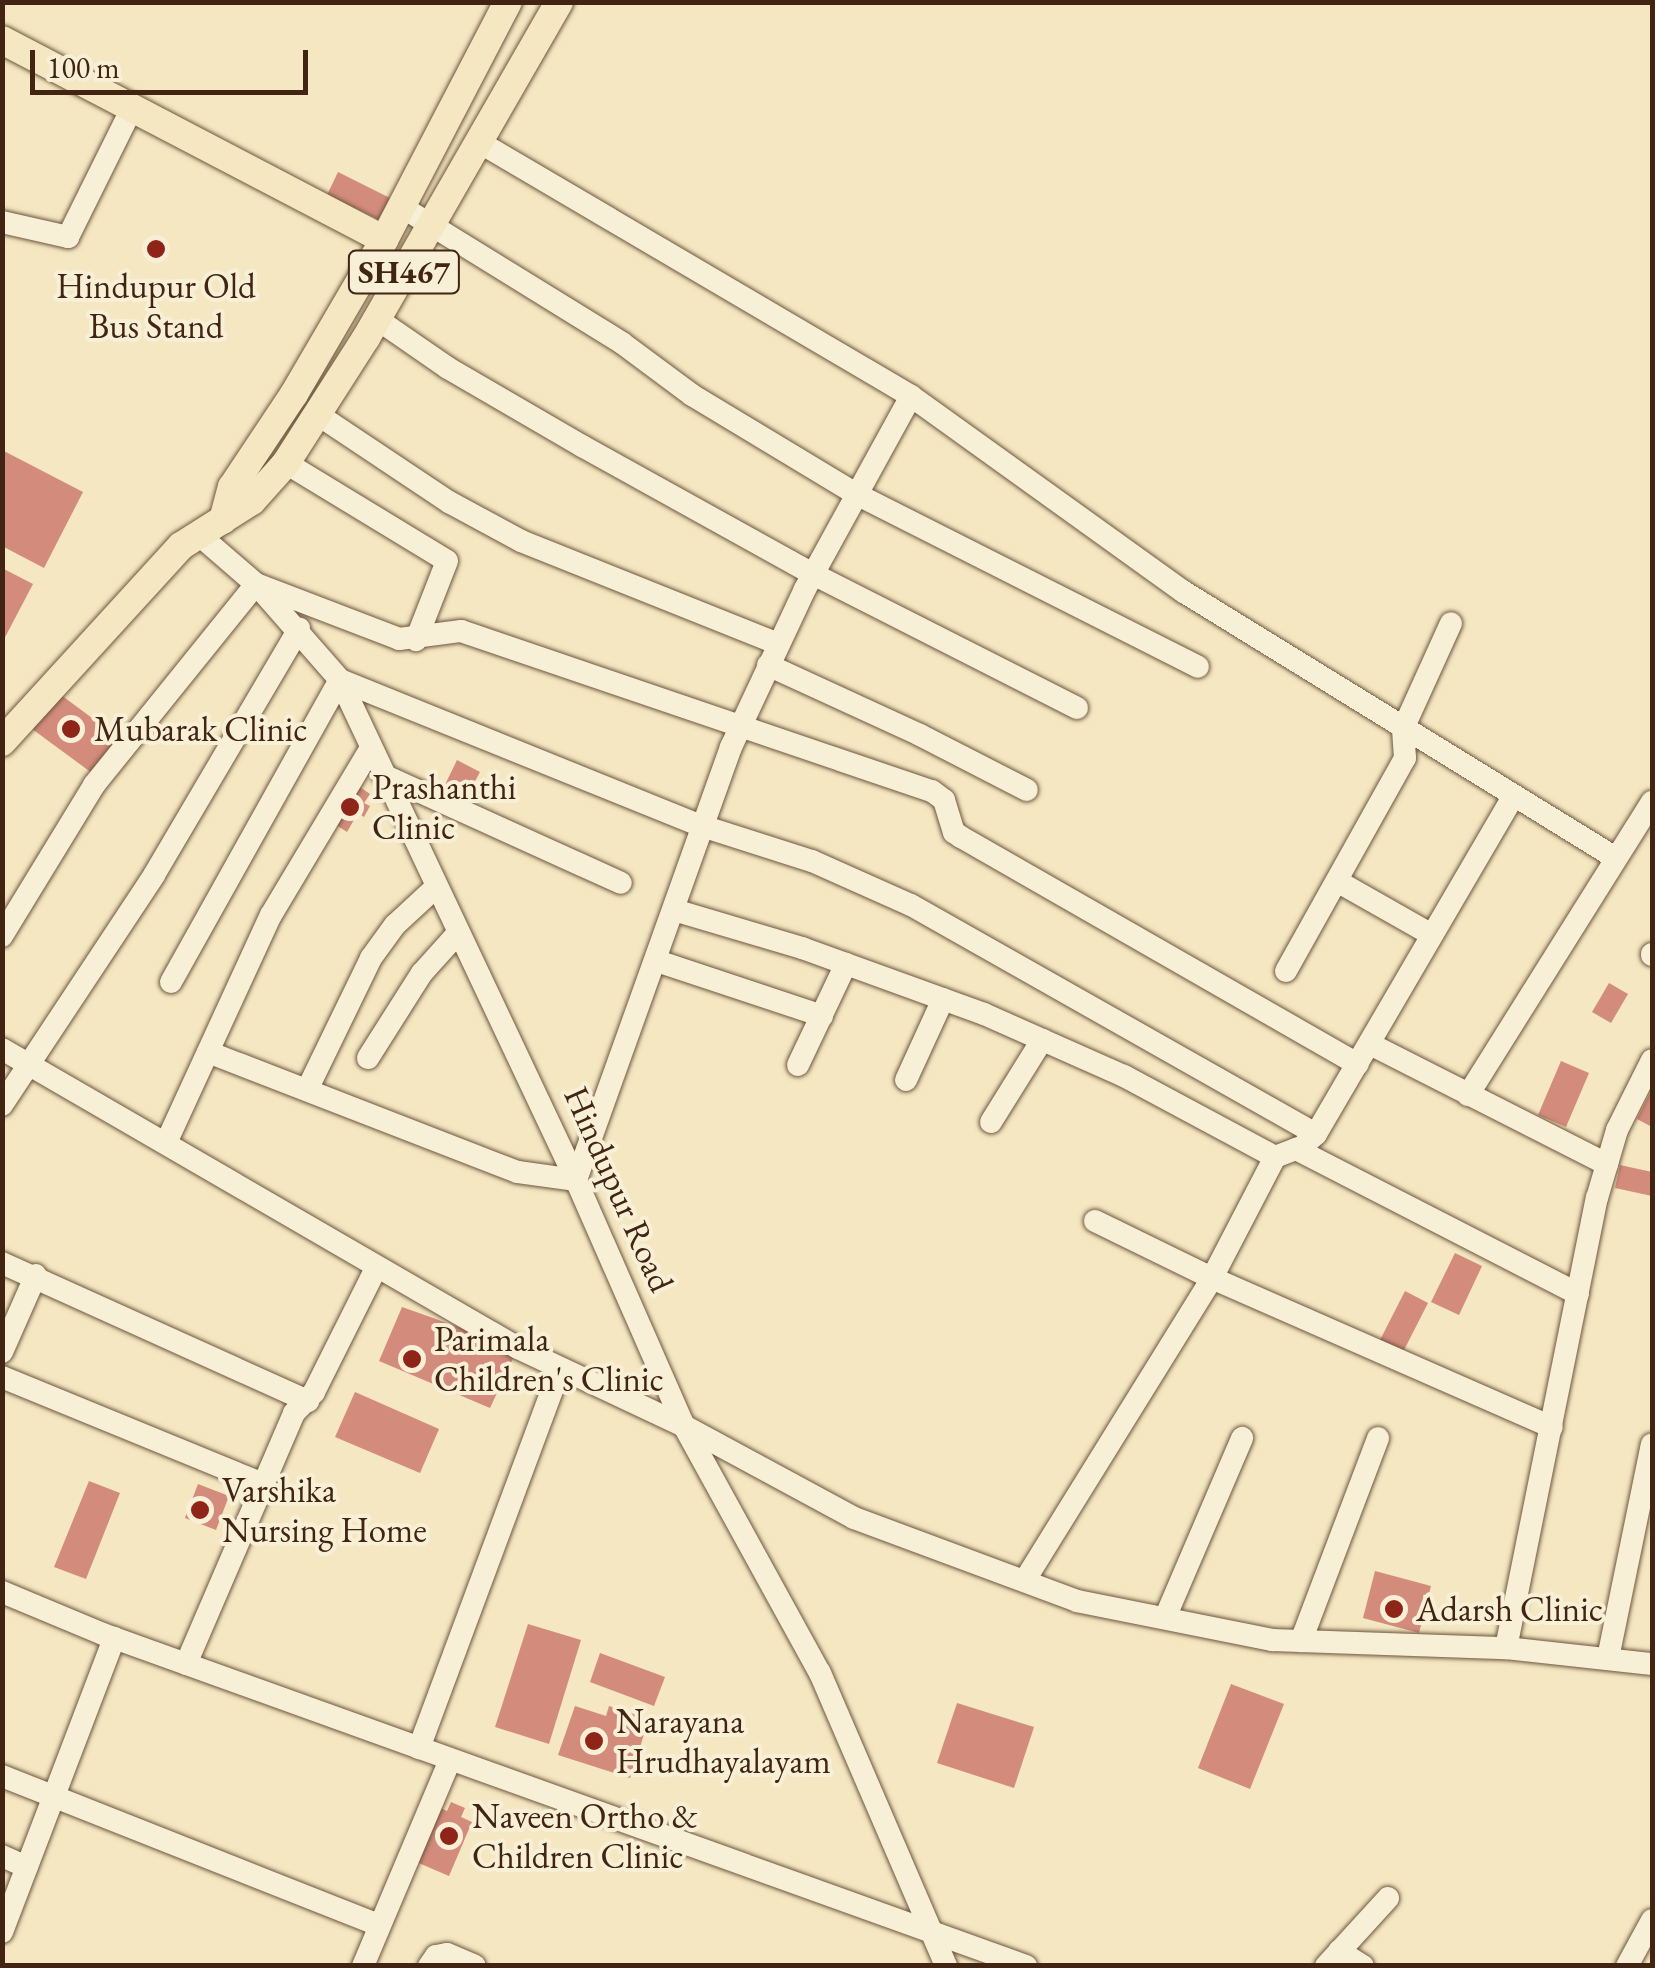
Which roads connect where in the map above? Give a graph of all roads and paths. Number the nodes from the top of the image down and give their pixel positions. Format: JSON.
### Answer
{"nodes":[{"id":1,"x":508,"y":2,"type":"edge"},
{"id":2,"x":558,"y":2,"type":"edge"},
{"id":3,"x":2,"y":40,"type":"edge"},
{"id":4,"x":133,"y":106,"type":"junction"},
{"id":5,"x":479,"y":142,"type":"junction"},
{"id":6,"x":402,"y":207,"type":"junction"},
{"id":7,"x":2,"y":222,"type":"edge"},
{"id":8,"x":431,"y":225,"type":"junction"},
{"id":9,"x":384,"y":240,"type":"junction"},
{"id":10,"x":377,"y":319,"type":"junction"},
{"id":11,"x":910,"y":396,"type":"junction"},
{"id":12,"x":317,"y":414,"type":"junction"},
{"id":13,"x":286,"y":463,"type":"junction"},
{"id":14,"x":856,"y":494,"type":"junction"},
{"id":15,"x":222,"y":520,"type":"junction"},
{"id":16,"x":198,"y":534,"type":"junction"},
{"id":17,"x":813,"y":574,"type":"junction"},
{"id":18,"x":256,"y":584,"type":"junction"},
{"id":19,"x":1451,"y":623,"type":"dead end"},
{"id":20,"x":298,"y":629,"type":"junction"},
{"id":21,"x":416,"y":640,"type":"junction"},
{"id":22,"x":773,"y":655,"type":"junction"},
{"id":23,"x":1198,"y":666,"type":"dead end"},
{"id":24,"x":340,"y":680,"type":"junction"},
{"id":25,"x":1078,"y":708,"type":"dead end"},
{"id":26,"x":740,"y":726,"type":"junction"},
{"id":27,"x":1403,"y":729,"type":"junction"},
{"id":28,"x":2,"y":742,"type":"edge"},
{"id":29,"x":372,"y":748,"type":"junction"},
{"id":30,"x":383,"y":775,"type":"junction"},
{"id":31,"x":1026,"y":790,"type":"dead end"},
{"id":32,"x":1512,"y":798,"type":"junction"},
{"id":33,"x":1652,"y":802,"type":"edge"},
{"id":34,"x":702,"y":826,"type":"junction"},
{"id":35,"x":1614,"y":857,"type":"junction"},
{"id":36,"x":1338,"y":880,"type":"junction"},
{"id":37,"x":622,"y":883,"type":"dead end"},
{"id":38,"x":436,"y":886,"type":"junction"},
{"id":39,"x":674,"y":910,"type":"junction"},
{"id":40,"x":458,"y":933,"type":"junction"},
{"id":41,"x":1432,"y":934,"type":"junction"},
{"id":42,"x":2,"y":936,"type":"edge"},
{"id":43,"x":657,"y":961,"type":"junction"},
{"id":44,"x":846,"y":964,"type":"junction"},
{"id":45,"x":1286,"y":972,"type":"dead end"},
{"id":46,"x":171,"y":982,"type":"dead end"},
{"id":47,"x":943,"y":999,"type":"junction"},
{"id":48,"x":822,"y":1016,"type":"junction"},
{"id":49,"x":1042,"y":1040,"type":"junction"},
{"id":50,"x":2,"y":1049,"type":"edge"},
{"id":51,"x":208,"y":1052,"type":"junction"},
{"id":52,"x":1364,"y":1054,"type":"junction"},
{"id":53,"x":368,"y":1058,"type":"dead end"},
{"id":54,"x":1652,"y":1060,"type":"edge"},
{"id":55,"x":798,"y":1065,"type":"dead end"},
{"id":56,"x":30,"y":1067,"type":"junction"},
{"id":57,"x":906,"y":1080,"type":"dead end"},
{"id":58,"x":307,"y":1090,"type":"junction"},
{"id":59,"x":1468,"y":1096,"type":"junction"},
{"id":60,"x":2,"y":1106,"type":"edge"},
{"id":61,"x":991,"y":1122,"type":"dead end"},
{"id":62,"x":1316,"y":1134,"type":"junction"},
{"id":63,"x":166,"y":1143,"type":"junction"},
{"id":64,"x":1286,"y":1153,"type":"junction"},
{"id":65,"x":1607,"y":1164,"type":"junction"},
{"id":66,"x":576,"y":1180,"type":"junction"},
{"id":67,"x":1095,"y":1221,"type":"dead end"},
{"id":68,"x":2,"y":1263,"type":"edge"},
{"id":69,"x":376,"y":1268,"type":"junction"},
{"id":70,"x":36,"y":1275,"type":"junction"},
{"id":71,"x":1212,"y":1278,"type":"junction"},
{"id":72,"x":1578,"y":1294,"type":"junction"},
{"id":73,"x":2,"y":1352,"type":"edge"},
{"id":74,"x":560,"y":1368,"type":"junction"},
{"id":75,"x":2,"y":1377,"type":"edge"},
{"id":76,"x":308,"y":1401,"type":"junction"},
{"id":77,"x":684,"y":1426,"type":"junction"},
{"id":78,"x":1552,"y":1427,"type":"junction"},
{"id":79,"x":1242,"y":1438,"type":"dead end"},
{"id":80,"x":1378,"y":1438,"type":"dead end"},
{"id":81,"x":1652,"y":1444,"type":"edge"},
{"id":82,"x":261,"y":1484,"type":"junction"},
{"id":83,"x":1025,"y":1580,"type":"junction"},
{"id":84,"x":2,"y":1592,"type":"edge"},
{"id":85,"x":1165,"y":1618,"type":"junction"},
{"id":86,"x":114,"y":1638,"type":"junction"},
{"id":87,"x":1301,"y":1641,"type":"junction"},
{"id":88,"x":1506,"y":1648,"type":"junction"},
{"id":89,"x":1608,"y":1658,"type":"junction"},
{"id":90,"x":186,"y":1664,"type":"junction"},
{"id":91,"x":1652,"y":1664,"type":"edge"},
{"id":92,"x":418,"y":1748,"type":"junction"},
{"id":93,"x":450,"y":1760,"type":"junction"},
{"id":94,"x":2,"y":1776,"type":"edge"},
{"id":95,"x":54,"y":1796,"type":"junction"},
{"id":96,"x":2,"y":1856,"type":"edge"},
{"id":97,"x":28,"y":1866,"type":"junction"},
{"id":98,"x":1388,"y":1898,"type":"dead end"},
{"id":99,"x":1652,"y":1920,"type":"edge"},
{"id":100,"x":378,"y":1926,"type":"junction"},
{"id":101,"x":928,"y":1928,"type":"junction"},
{"id":102,"x":2,"y":1932,"type":"edge"},
{"id":103,"x":1332,"y":1958,"type":"edge"},
{"id":104,"x":363,"y":1966,"type":"edge"},
{"id":105,"x":429,"y":1966,"type":"edge"},
{"id":106,"x":475,"y":1966,"type":"edge"},
{"id":107,"x":946,"y":1966,"type":"edge"},
{"id":108,"x":1026,"y":1966,"type":"edge"},
{"id":109,"x":1363,"y":1966,"type":"edge"},
{"id":110,"x":1627,"y":1966,"type":"edge"}],
"edges":[{"from":1,"to":6,"type":"main road","number":"SH467"},
{"from":2,"to":5,"type":"main road","number":"SH467"},
{"from":3,"to":4,"type":"main road"},
{"from":4,"to":7,"type":"street"},
{"from":4,"to":9,"type":"main road"},
{"from":5,"to":8,"type":"main road","number":"SH467"},
{"from":5,"to":11,"type":"street"},
{"from":6,"to":8,"type":"street"},
{"from":6,"to":9,"type":"main road","number":"SH467"},
{"from":8,"to":10,"type":"main road","number":"SH467"},
{"from":8,"to":14,"type":"street"},
{"from":9,"to":15,"type":"main road","number":"SH467"},
{"from":10,"to":12,"type":"main road","number":"SH467"},
{"from":10,"to":17,"type":"street"},
{"from":11,"to":14,"type":"street"},
{"from":11,"to":27,"type":"street"},
{"from":12,"to":13,"type":"main road","number":"SH467"},
{"from":12,"to":22,"type":"street"},
{"from":13,"to":15,"type":"main road","number":"SH467"},
{"from":13,"to":21,"type":"street"},
{"from":14,"to":17,"type":"street"},
{"from":14,"to":23,"type":"street"},
{"from":15,"to":16,"type":"main road","number":"SH467"},
{"from":16,"to":18,"type":"street","name":"Hindupur Road"},
{"from":16,"to":28,"type":"main road","number":"SH467"},
{"from":17,"to":22,"type":"street"},
{"from":17,"to":25,"type":"street"},
{"from":18,"to":20,"type":"street","name":"Hindupur Road"},
{"from":18,"to":21,"type":"street"},
{"from":18,"to":42,"type":"street"},
{"from":19,"to":27,"type":"street"},
{"from":20,"to":24,"type":"street","name":"Hindupur Road"},
{"from":20,"to":56,"type":"street"},
{"from":21,"to":26,"type":"street"},
{"from":22,"to":26,"type":"street"},
{"from":22,"to":31,"type":"street"},
{"from":24,"to":29,"type":"street","name":"Hindupur Road"},
{"from":24,"to":34,"type":"street"},
{"from":24,"to":46,"type":"street"},
{"from":26,"to":34,"type":"street"},
{"from":26,"to":52,"type":"street"},
{"from":27,"to":32,"type":"street"},
{"from":27,"to":36,"type":"street"},
{"from":29,"to":30,"type":"street","name":"Hindupur Road"},
{"from":29,"to":51,"type":"street"},
{"from":30,"to":37,"type":"street"},
{"from":30,"to":38,"type":"street","name":"Hindupur Road"},
{"from":32,"to":35,"type":"street"},
{"from":32,"to":41,"type":"street"},
{"from":33,"to":35,"type":"street"},
{"from":34,"to":39,"type":"street"},
{"from":34,"to":62,"type":"street"},
{"from":35,"to":59,"type":"street"},
{"from":36,"to":41,"type":"street"},
{"from":36,"to":45,"type":"street"},
{"from":38,"to":40,"type":"street","name":"Hindupur Road"},
{"from":38,"to":58,"type":"street"},
{"from":39,"to":43,"type":"street"},
{"from":39,"to":44,"type":"street"},
{"from":40,"to":53,"type":"street"},
{"from":40,"to":66,"type":"street","name":"Hindupur Road"},
{"from":41,"to":52,"type":"street"},
{"from":43,"to":48,"type":"street"},
{"from":43,"to":66,"type":"street"},
{"from":44,"to":47,"type":"street"},
{"from":44,"to":48,"type":"street"},
{"from":47,"to":49,"type":"street"},
{"from":47,"to":57,"type":"street"},
{"from":48,"to":55,"type":"street"},
{"from":49,"to":61,"type":"street"},
{"from":49,"to":64,"type":"street"},
{"from":50,"to":56,"type":"street"},
{"from":51,"to":58,"type":"street"},
{"from":51,"to":63,"type":"street"},
{"from":52,"to":59,"type":"street"},
{"from":52,"to":62,"type":"street"},
{"from":54,"to":65,"type":"street"},
{"from":56,"to":60,"type":"street"},
{"from":56,"to":63,"type":"street"},
{"from":58,"to":66,"type":"street"},
{"from":59,"to":65,"type":"street"},
{"from":62,"to":64,"type":"street"},
{"from":63,"to":69,"type":"street"},
{"from":64,"to":71,"type":"street"},
{"from":64,"to":72,"type":"street"},
{"from":65,"to":72,"type":"street"},
{"from":66,"to":77,"type":"street","name":"Hindupur Road"},
{"from":67,"to":71,"type":"street"},
{"from":68,"to":70,"type":"street"},
{"from":69,"to":74,"type":"street"},
{"from":69,"to":76,"type":"street"},
{"from":70,"to":73,"type":"street"},
{"from":70,"to":76,"type":"street"},
{"from":71,"to":78,"type":"street"},
{"from":71,"to":83,"type":"street"},
{"from":72,"to":78,"type":"street"},
{"from":74,"to":77,"type":"street"},
{"from":74,"to":92,"type":"street"},
{"from":75,"to":82,"type":"street"},
{"from":76,"to":82,"type":"street"},
{"from":77,"to":83,"type":"street"},
{"from":77,"to":101,"type":"street","name":"Hindupur Road"},
{"from":78,"to":88,"type":"street"},
{"from":79,"to":85,"type":"street"},
{"from":80,"to":87,"type":"street"},
{"from":81,"to":89,"type":"street"},
{"from":82,"to":90,"type":"street"},
{"from":83,"to":85,"type":"street"},
{"from":84,"to":86,"type":"street"},
{"from":85,"to":87,"type":"street"},
{"from":86,"to":90,"type":"street"},
{"from":86,"to":95,"type":"street"},
{"from":87,"to":88,"type":"street"},
{"from":88,"to":89,"type":"street"},
{"from":89,"to":91,"type":"street"},
{"from":90,"to":92,"type":"street"},
{"from":92,"to":93,"type":"street"},
{"from":93,"to":100,"type":"street"},
{"from":93,"to":101,"type":"street"},
{"from":94,"to":95,"type":"street"},
{"from":95,"to":97,"type":"street"},
{"from":95,"to":100,"type":"street"},
{"from":96,"to":97,"type":"street"},
{"from":97,"to":102,"type":"street"},
{"from":98,"to":103,"type":"street"},
{"from":99,"to":110,"type":"street"},
{"from":100,"to":104,"type":"street"},
{"from":101,"to":107,"type":"street","name":"Hindupur Road"},
{"from":101,"to":108,"type":"street"},
{"from":103,"to":109,"type":"street"},
{"from":105,"to":106,"type":"street"}]}
